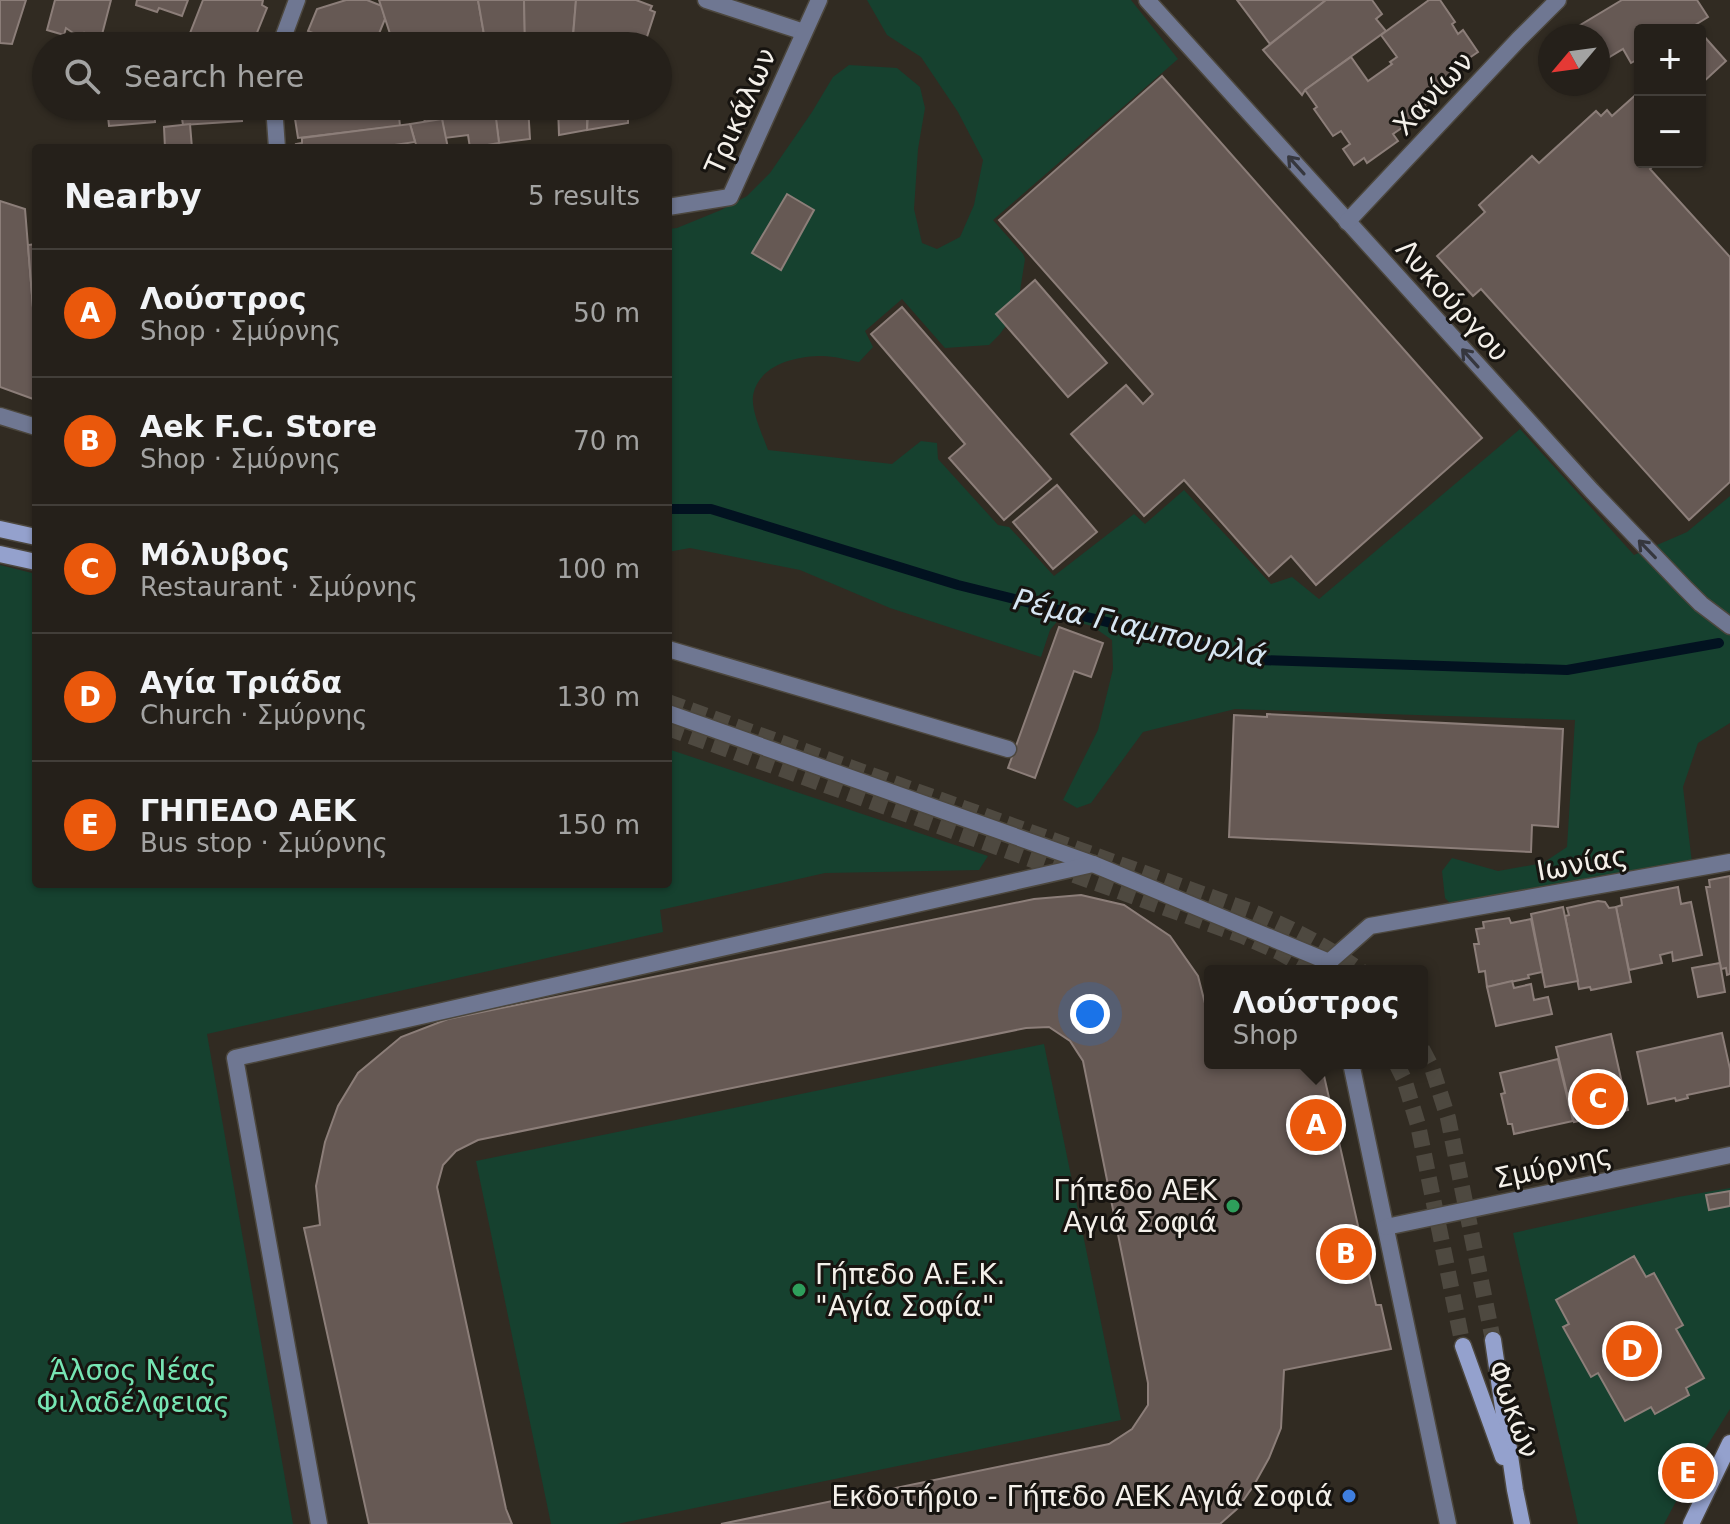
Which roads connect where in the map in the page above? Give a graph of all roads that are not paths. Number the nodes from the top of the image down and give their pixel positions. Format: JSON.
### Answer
{"nodes":[{"id":1,"x":297,"y":0,"type":"edge"},
{"id":2,"x":706,"y":0,"type":"edge"},
{"id":3,"x":819,"y":0,"type":"edge"},
{"id":4,"x":1147,"y":0,"type":"edge"},
{"id":5,"x":1558,"y":0,"type":"edge"},
{"id":6,"x":285,"y":32,"type":"edge"},
{"id":7,"x":804,"y":32,"type":"junction"},
{"id":8,"x":275,"y":120,"type":"edge"},
{"id":9,"x":277,"y":144,"type":"edge"},
{"id":10,"x":672,"y":206,"type":"edge"},
{"id":11,"x":1347,"y":222,"type":"junction"},
{"id":12,"x":0,"y":416,"type":"edge"},
{"id":13,"x":32,"y":426,"type":"edge"},
{"id":14,"x":0,"y":529,"type":"edge"},
{"id":15,"x":32,"y":536,"type":"edge"},
{"id":16,"x":0,"y":554,"type":"edge"},
{"id":17,"x":32,"y":561,"type":"edge"},
{"id":18,"x":1730,"y":626,"type":"edge"},
{"id":19,"x":672,"y":650,"type":"edge"},
{"id":20,"x":672,"y":714,"type":"edge"},
{"id":21,"x":1008,"y":749,"type":"dead end"},
{"id":22,"x":1730,"y":862,"type":"edge"},
{"id":23,"x":1093,"y":864,"type":"junction"},
{"id":24,"x":1328,"y":965,"type":"edge"},
{"id":25,"x":1331,"y":965,"type":"edge"},
{"id":26,"x":1352,"y":1069,"type":"edge"},
{"id":27,"x":1730,"y":1155,"type":"edge"},
{"id":28,"x":1386,"y":1227,"type":"junction"},
{"id":29,"x":1493,"y":1340,"type":"tunnel mouth"},
{"id":30,"x":1463,"y":1346,"type":"tunnel mouth"},
{"id":31,"x":1730,"y":1443,"type":"edge"},
{"id":32,"x":1515,"y":1490,"type":"junction"},
{"id":33,"x":319,"y":1524,"type":"edge"},
{"id":34,"x":1448,"y":1524,"type":"edge"},
{"id":35,"x":1522,"y":1524,"type":"edge"},
{"id":36,"x":1691,"y":1524,"type":"edge"}],
"edges":[{"from":1,"to":6,"type":"street"},
{"from":2,"to":7,"type":"street"},
{"from":3,"to":7,"type":"street"},
{"from":11,"to":4,"type":"street","name":"Λυκούργου","one_way":true},
{"from":5,"to":11,"type":"street","name":"Χανίων"},
{"from":7,"to":10,"type":"street","name":"Τρικάλων"},
{"from":8,"to":9,"type":"street"},
{"from":18,"to":11,"type":"street","name":"Λυκούργου","one_way":true},
{"from":12,"to":13,"type":"street"},
{"from":14,"to":15,"type":"main road"},
{"from":16,"to":17,"type":"main road"},
{"from":19,"to":21,"type":"street"},
{"from":20,"to":23,"type":"street"},
{"from":22,"to":25,"type":"street","name":"Ιωνίας"},
{"from":23,"to":24,"type":"street"},
{"from":23,"to":33,"type":"street"},
{"from":26,"to":28,"type":"street"},
{"from":27,"to":28,"type":"street","name":"Σμύρνης"},
{"from":28,"to":34,"type":"street"},
{"from":29,"to":32,"type":"main road","name":"Φωκών"},
{"from":30,"to":32,"type":"main road","name":"Φωκών"},
{"from":31,"to":36,"type":"main road"},
{"from":32,"to":35,"type":"main road","name":"Φωκών"}]}
